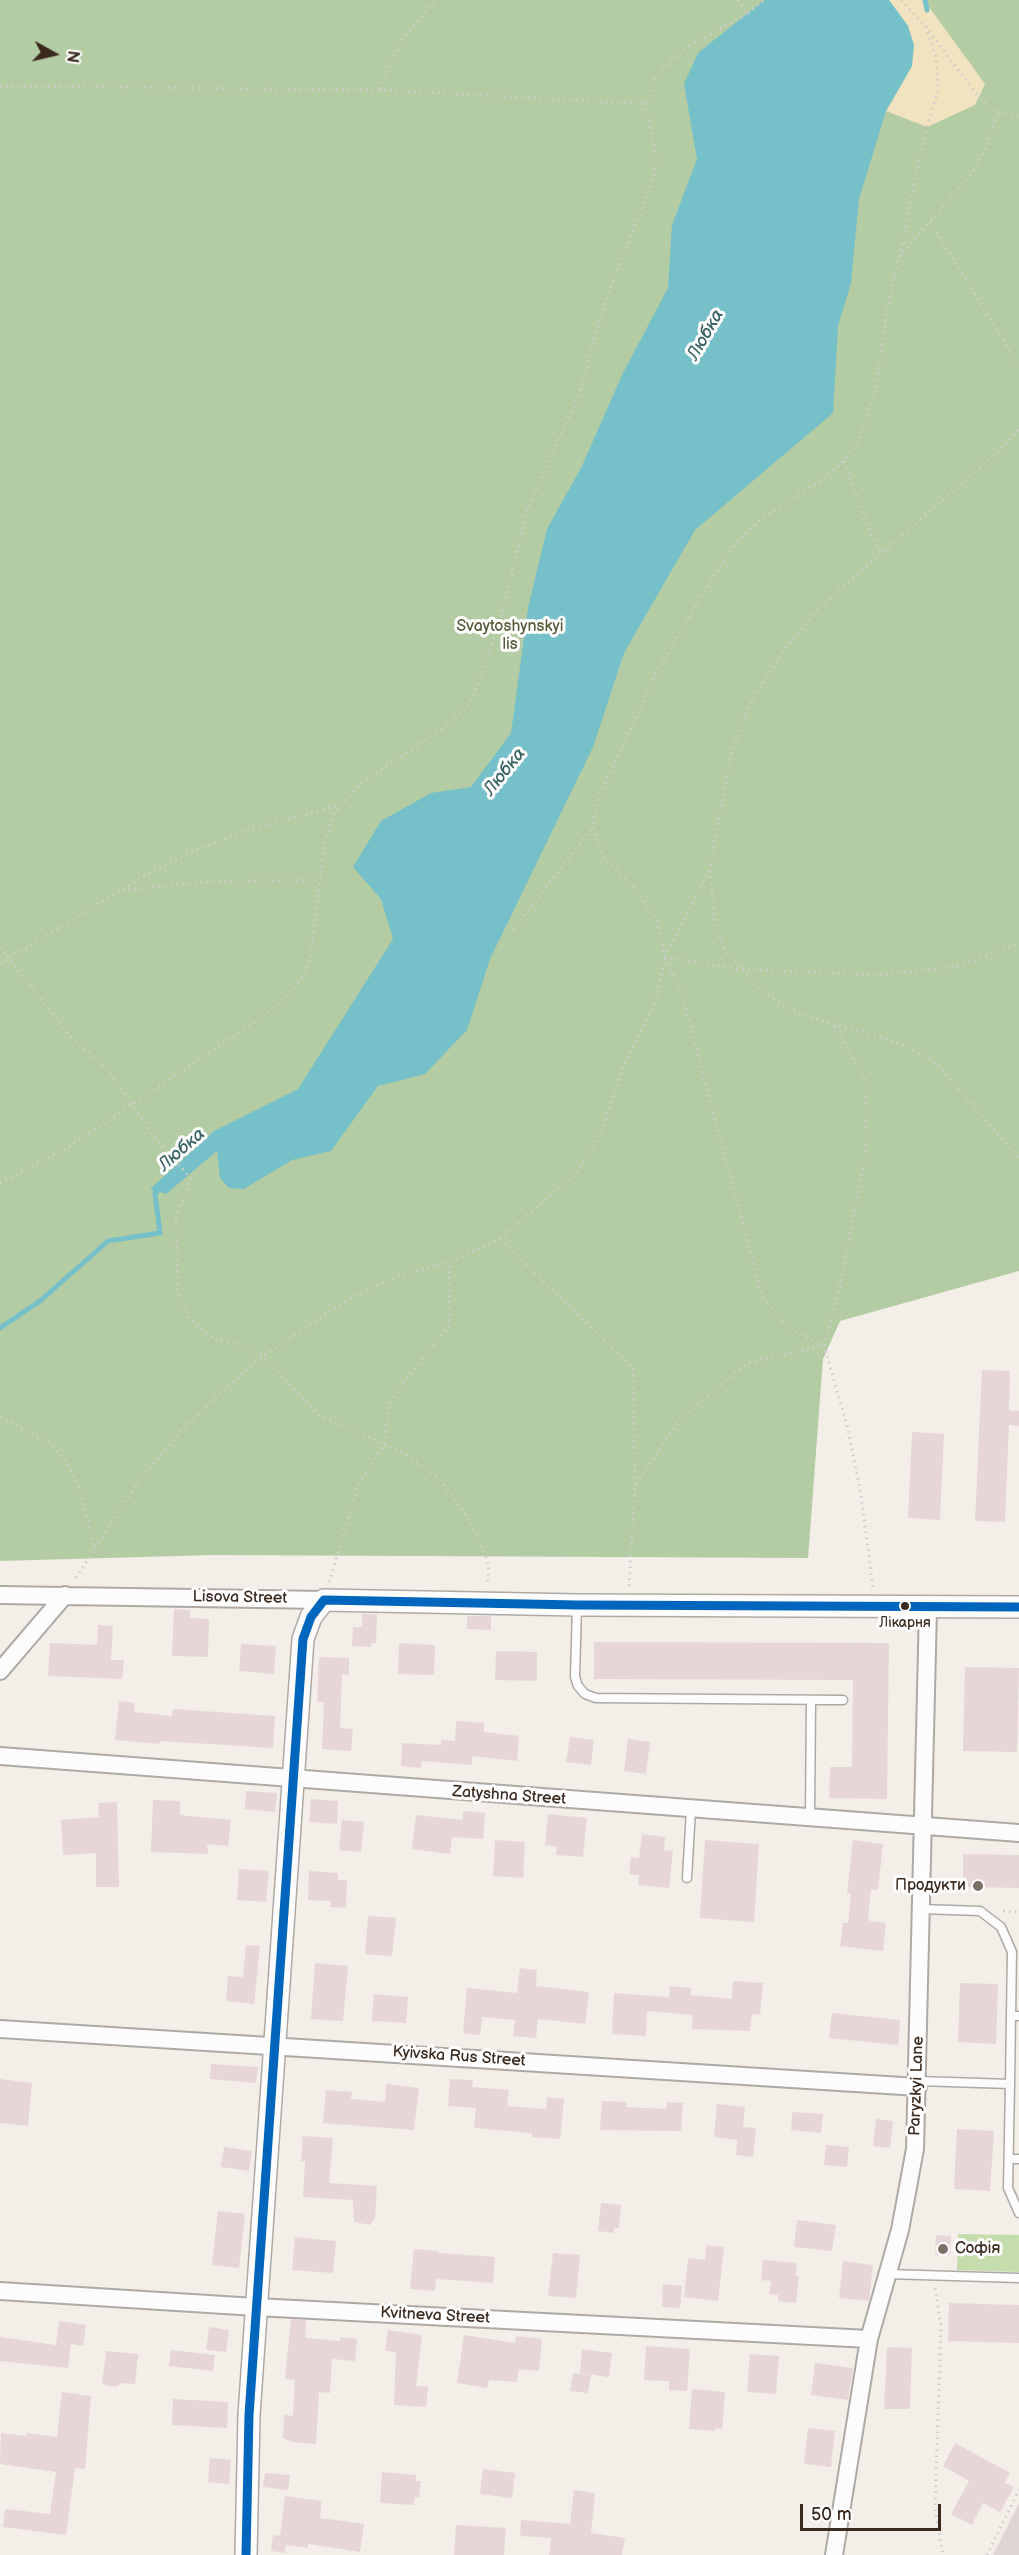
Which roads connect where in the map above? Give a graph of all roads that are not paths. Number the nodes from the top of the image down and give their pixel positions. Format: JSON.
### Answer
{"nodes":[{"id":1,"x":0,"y":1595,"type":"edge"},
{"id":2,"x":65,"y":1595,"type":"junction"},
{"id":3,"x":324,"y":1600,"type":"junction"},
{"id":4,"x":577,"y":1605,"type":"junction"},
{"id":5,"x":1019,"y":1606,"type":"edge"},
{"id":6,"x":928,"y":1608,"type":"junction"},
{"id":7,"x":0,"y":1671,"type":"edge"},
{"id":8,"x":811,"y":1700,"type":"junction"},
{"id":9,"x":843,"y":1700,"type":"dead end"},
{"id":10,"x":0,"y":1756,"type":"edge"},
{"id":11,"x":293,"y":1780,"type":"junction"},
{"id":12,"x":691,"y":1809,"type":"junction"},
{"id":13,"x":810,"y":1817,"type":"junction"},
{"id":14,"x":922,"y":1825,"type":"junction"},
{"id":15,"x":1019,"y":1833,"type":"edge"},
{"id":16,"x":687,"y":1878,"type":"dead end"},
{"id":17,"x":921,"y":1909,"type":"junction"},
{"id":18,"x":1015,"y":2016,"type":"edge"},
{"id":19,"x":0,"y":2029,"type":"edge"},
{"id":20,"x":276,"y":2046,"type":"junction"},
{"id":21,"x":918,"y":2084,"type":"junction"},
{"id":22,"x":1010,"y":2084,"type":"junction"},
{"id":23,"x":1009,"y":2159,"type":"junction"},
{"id":24,"x":1019,"y":2160,"type":"edge"},
{"id":25,"x":1019,"y":2213,"type":"edge"},
{"id":26,"x":887,"y":2274,"type":"junction"},
{"id":27,"x":1019,"y":2278,"type":"edge"},
{"id":28,"x":0,"y":2291,"type":"edge"},
{"id":29,"x":256,"y":2307,"type":"junction"},
{"id":30,"x":869,"y":2339,"type":"junction"},
{"id":31,"x":246,"y":2555,"type":"edge"},
{"id":32,"x":834,"y":2555,"type":"edge"}],
"edges":[{"from":1,"to":2,"type":"street","name":"Lisova Street"},
{"from":2,"to":3,"type":"street","name":"Lisova Street"},
{"from":2,"to":7,"type":"street"},
{"from":3,"to":4,"type":"street","name":"Lisova Street"},
{"from":3,"to":11,"type":"street"},
{"from":4,"to":6,"type":"street","name":"Lisova Street"},
{"from":4,"to":8,"type":"lane"},
{"from":5,"to":6,"type":"street","name":"Lisova Street"},
{"from":6,"to":14,"type":"street","name":"Paryzkyi Lane"},
{"from":8,"to":9,"type":"lane"},
{"from":8,"to":13,"type":"lane"},
{"from":10,"to":11,"type":"street","name":"Zatyshna Street"},
{"from":11,"to":12,"type":"street","name":"Zatyshna Street"},
{"from":11,"to":20,"type":"street"},
{"from":12,"to":13,"type":"street","name":"Zatyshna Street"},
{"from":12,"to":16,"type":"lane"},
{"from":13,"to":14,"type":"street","name":"Zatyshna Street"},
{"from":14,"to":15,"type":"street","name":"Zatyshna Street"},
{"from":14,"to":17,"type":"street","name":"Paryzkyi Lane"},
{"from":17,"to":18,"type":"lane"},
{"from":17,"to":21,"type":"street","name":"Paryzkyi Lane"},
{"from":18,"to":22,"type":"lane"},
{"from":19,"to":20,"type":"street","name":"Kyivska Rus Street"},
{"from":20,"to":21,"type":"street","name":"Kyivska Rus Street"},
{"from":20,"to":29,"type":"street"},
{"from":21,"to":22,"type":"lane"},
{"from":21,"to":26,"type":"street","name":"Paryzkyi Lane"},
{"from":22,"to":23,"type":"lane"},
{"from":23,"to":24,"type":"lane"},
{"from":23,"to":25,"type":"lane"},
{"from":26,"to":27,"type":"lane"},
{"from":26,"to":30,"type":"street","name":"Paryzkyi Lane"},
{"from":28,"to":29,"type":"street","name":"Kvitneva Street"},
{"from":29,"to":30,"type":"street","name":"Kvitneva Street"},
{"from":29,"to":31,"type":"street"},
{"from":30,"to":32,"type":"street","name":"Paryzkyi Lane"}]}
